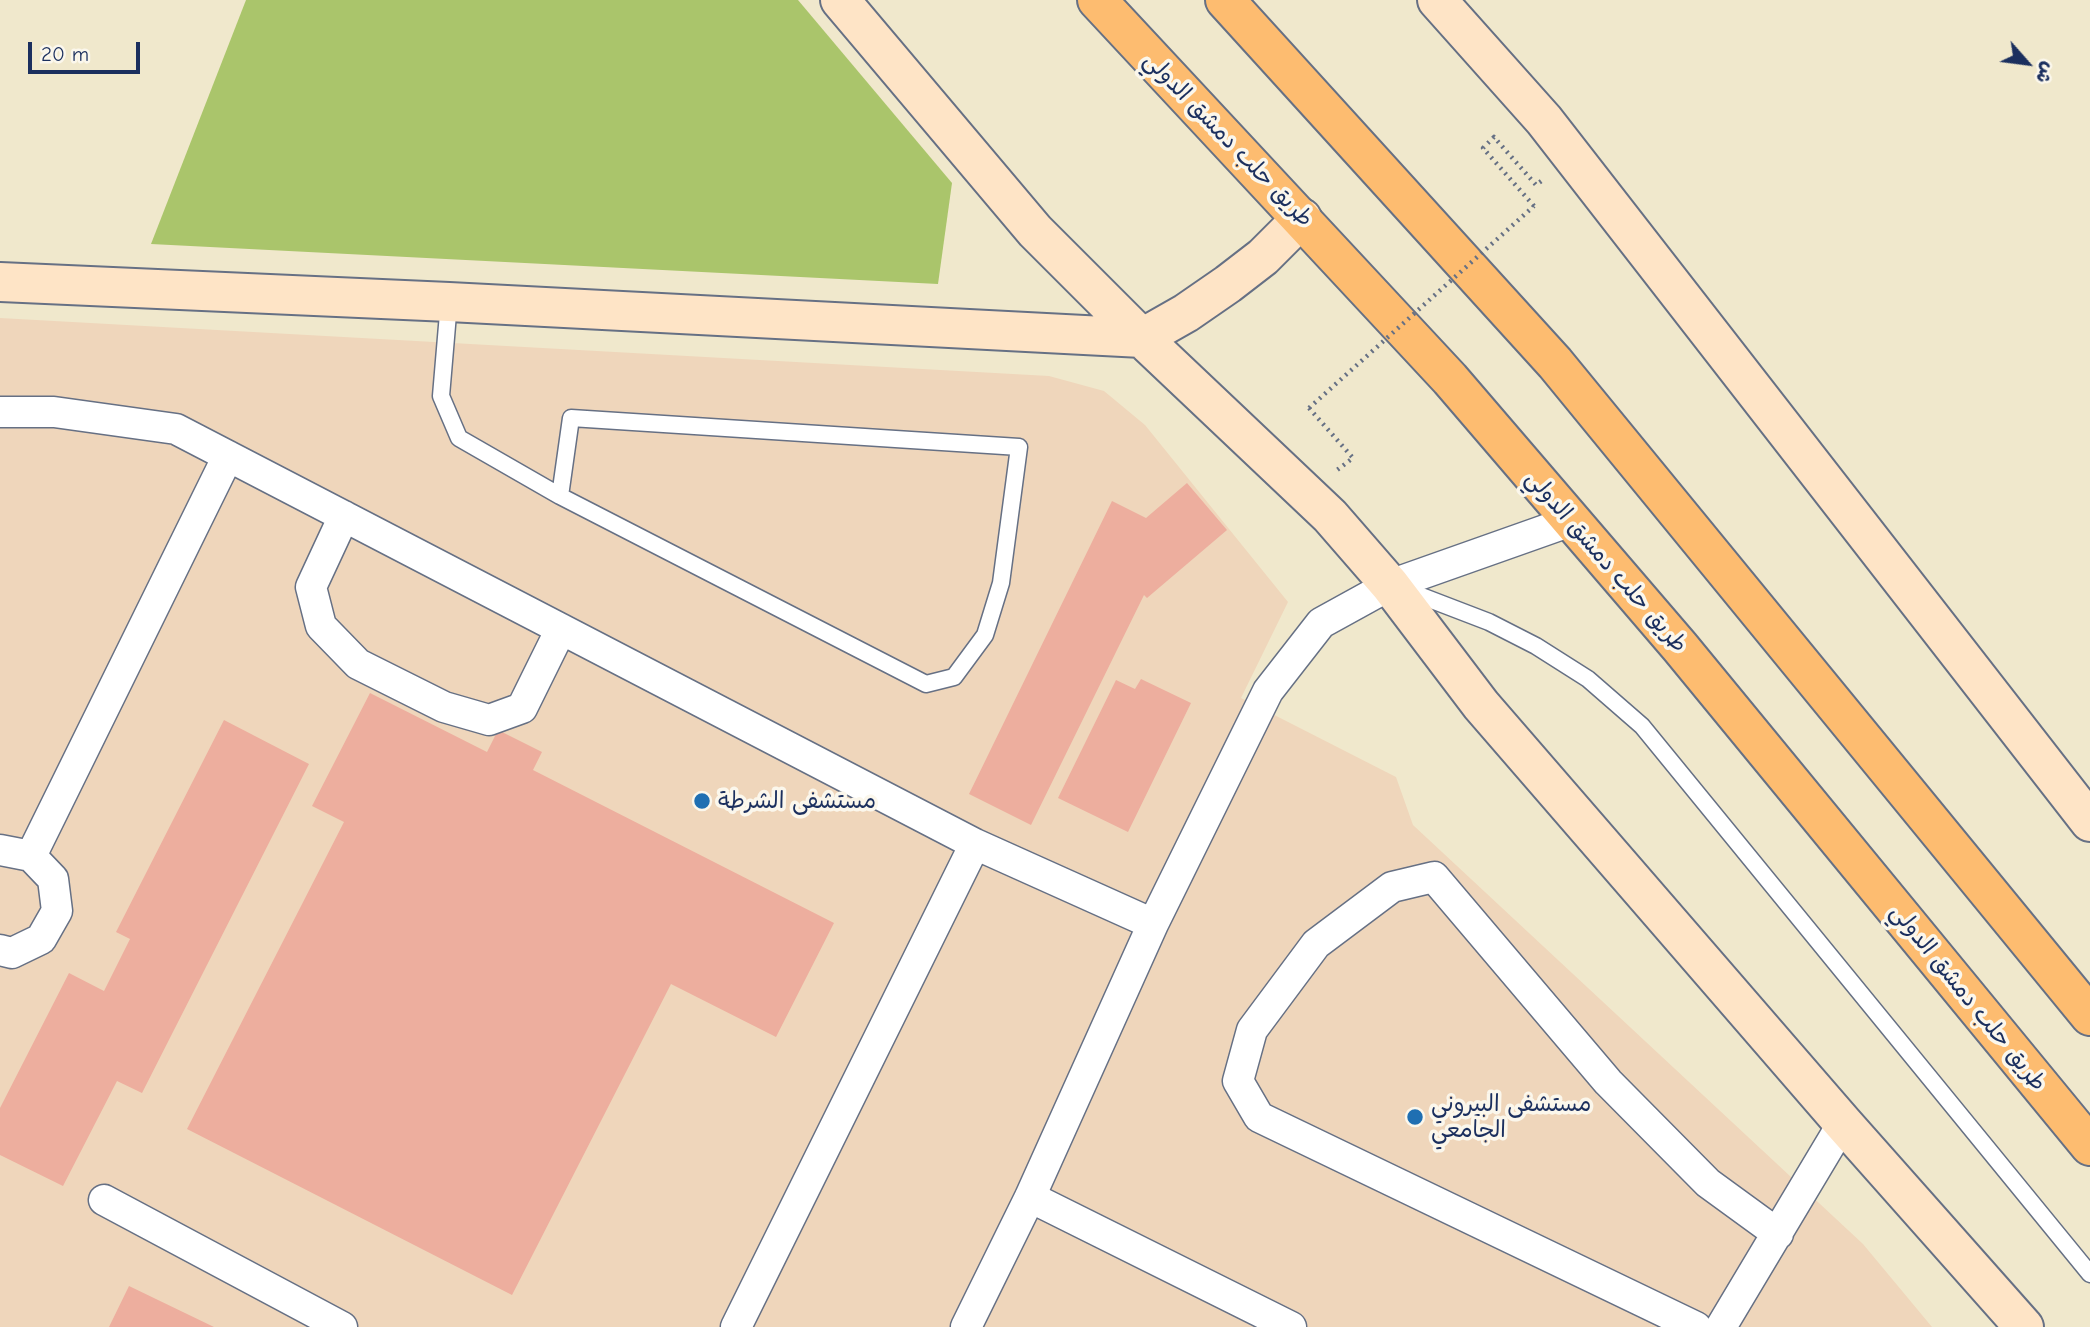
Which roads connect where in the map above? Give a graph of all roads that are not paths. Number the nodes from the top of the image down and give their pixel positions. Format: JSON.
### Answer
{"nodes":[{"id":1,"x":840,"y":0,"type":"edge"},
{"id":2,"x":1097,"y":0,"type":"edge"},
{"id":3,"x":1225,"y":0,"type":"edge"},
{"id":4,"x":1437,"y":0,"type":"edge"},
{"id":5,"x":1302,"y":218,"type":"junction"},
{"id":6,"x":0,"y":282,"type":"edge"},
{"id":7,"x":449,"y":302,"type":"junction"},
{"id":8,"x":1142,"y":338,"type":"junction"},
{"id":9,"x":0,"y":412,"type":"edge"},
{"id":10,"x":228,"y":456,"type":"junction"},
{"id":11,"x":560,"y":496,"type":"junction"},
{"id":12,"x":344,"y":516,"type":"junction"},
{"id":13,"x":1572,"y":521,"type":"junction"},
{"id":14,"x":1391,"y":585,"type":"junction"},
{"id":15,"x":561,"y":629,"type":"junction"},
{"id":16,"x":2090,"y":822,"type":"edge"},
{"id":17,"x":975,"y":844,"type":"junction"},
{"id":18,"x":0,"y":850,"type":"edge"},
{"id":19,"x":32,"y":856,"type":"junction"},
{"id":20,"x":1153,"y":924,"type":"junction"},
{"id":21,"x":0,"y":950,"type":"edge"},
{"id":22,"x":2090,"y":1016,"type":"edge"},
{"id":23,"x":1843,"y":1123,"type":"junction"},
{"id":24,"x":2090,"y":1146,"type":"edge"},
{"id":25,"x":1030,"y":1197,"type":"junction"},
{"id":26,"x":104,"y":1200,"type":"dead end"},
{"id":27,"x":1778,"y":1234,"type":"junction"},
{"id":28,"x":2090,"y":1274,"type":"edge"},
{"id":29,"x":342,"y":1327,"type":"edge"},
{"id":30,"x":736,"y":1327,"type":"edge"},
{"id":31,"x":966,"y":1327,"type":"edge"},
{"id":32,"x":1291,"y":1327,"type":"edge"},
{"id":33,"x":1696,"y":1327,"type":"edge"},
{"id":34,"x":1721,"y":1327,"type":"edge"},
{"id":35,"x":2024,"y":1327,"type":"edge"}],
"edges":[{"from":1,"to":8,"type":"street"},
{"from":2,"to":5,"type":"highway","name":"طريق حلب دمشق الدولي"},
{"from":3,"to":22,"type":"highway"},
{"from":4,"to":16,"type":"street"},
{"from":5,"to":8,"type":"street"},
{"from":5,"to":13,"type":"highway","name":"طريق حلب دمشق الدولي"},
{"from":6,"to":7,"type":"street"},
{"from":7,"to":8,"type":"street"},
{"from":7,"to":11,"type":"lane"},
{"from":8,"to":14,"type":"street"},
{"from":9,"to":10,"type":"street"},
{"from":10,"to":12,"type":"street"},
{"from":10,"to":19,"type":"street"},
{"from":11,"to":11,"type":"lane"},
{"from":12,"to":15,"type":"street"},
{"from":12,"to":15,"type":"street"},
{"from":13,"to":14,"type":"street"},
{"from":13,"to":24,"type":"highway","name":"طريق حلب دمشق الدولي"},
{"from":14,"to":20,"type":"street"},
{"from":14,"to":23,"type":"street"},
{"from":14,"to":28,"type":"lane"},
{"from":15,"to":17,"type":"street"},
{"from":17,"to":20,"type":"street"},
{"from":17,"to":30,"type":"street"},
{"from":18,"to":19,"type":"street"},
{"from":19,"to":21,"type":"street"},
{"from":20,"to":25,"type":"street"},
{"from":23,"to":27,"type":"street"},
{"from":23,"to":35,"type":"street"},
{"from":25,"to":31,"type":"street"},
{"from":25,"to":32,"type":"street"},
{"from":26,"to":29,"type":"street"},
{"from":27,"to":33,"type":"street"},
{"from":27,"to":34,"type":"street"}]}
